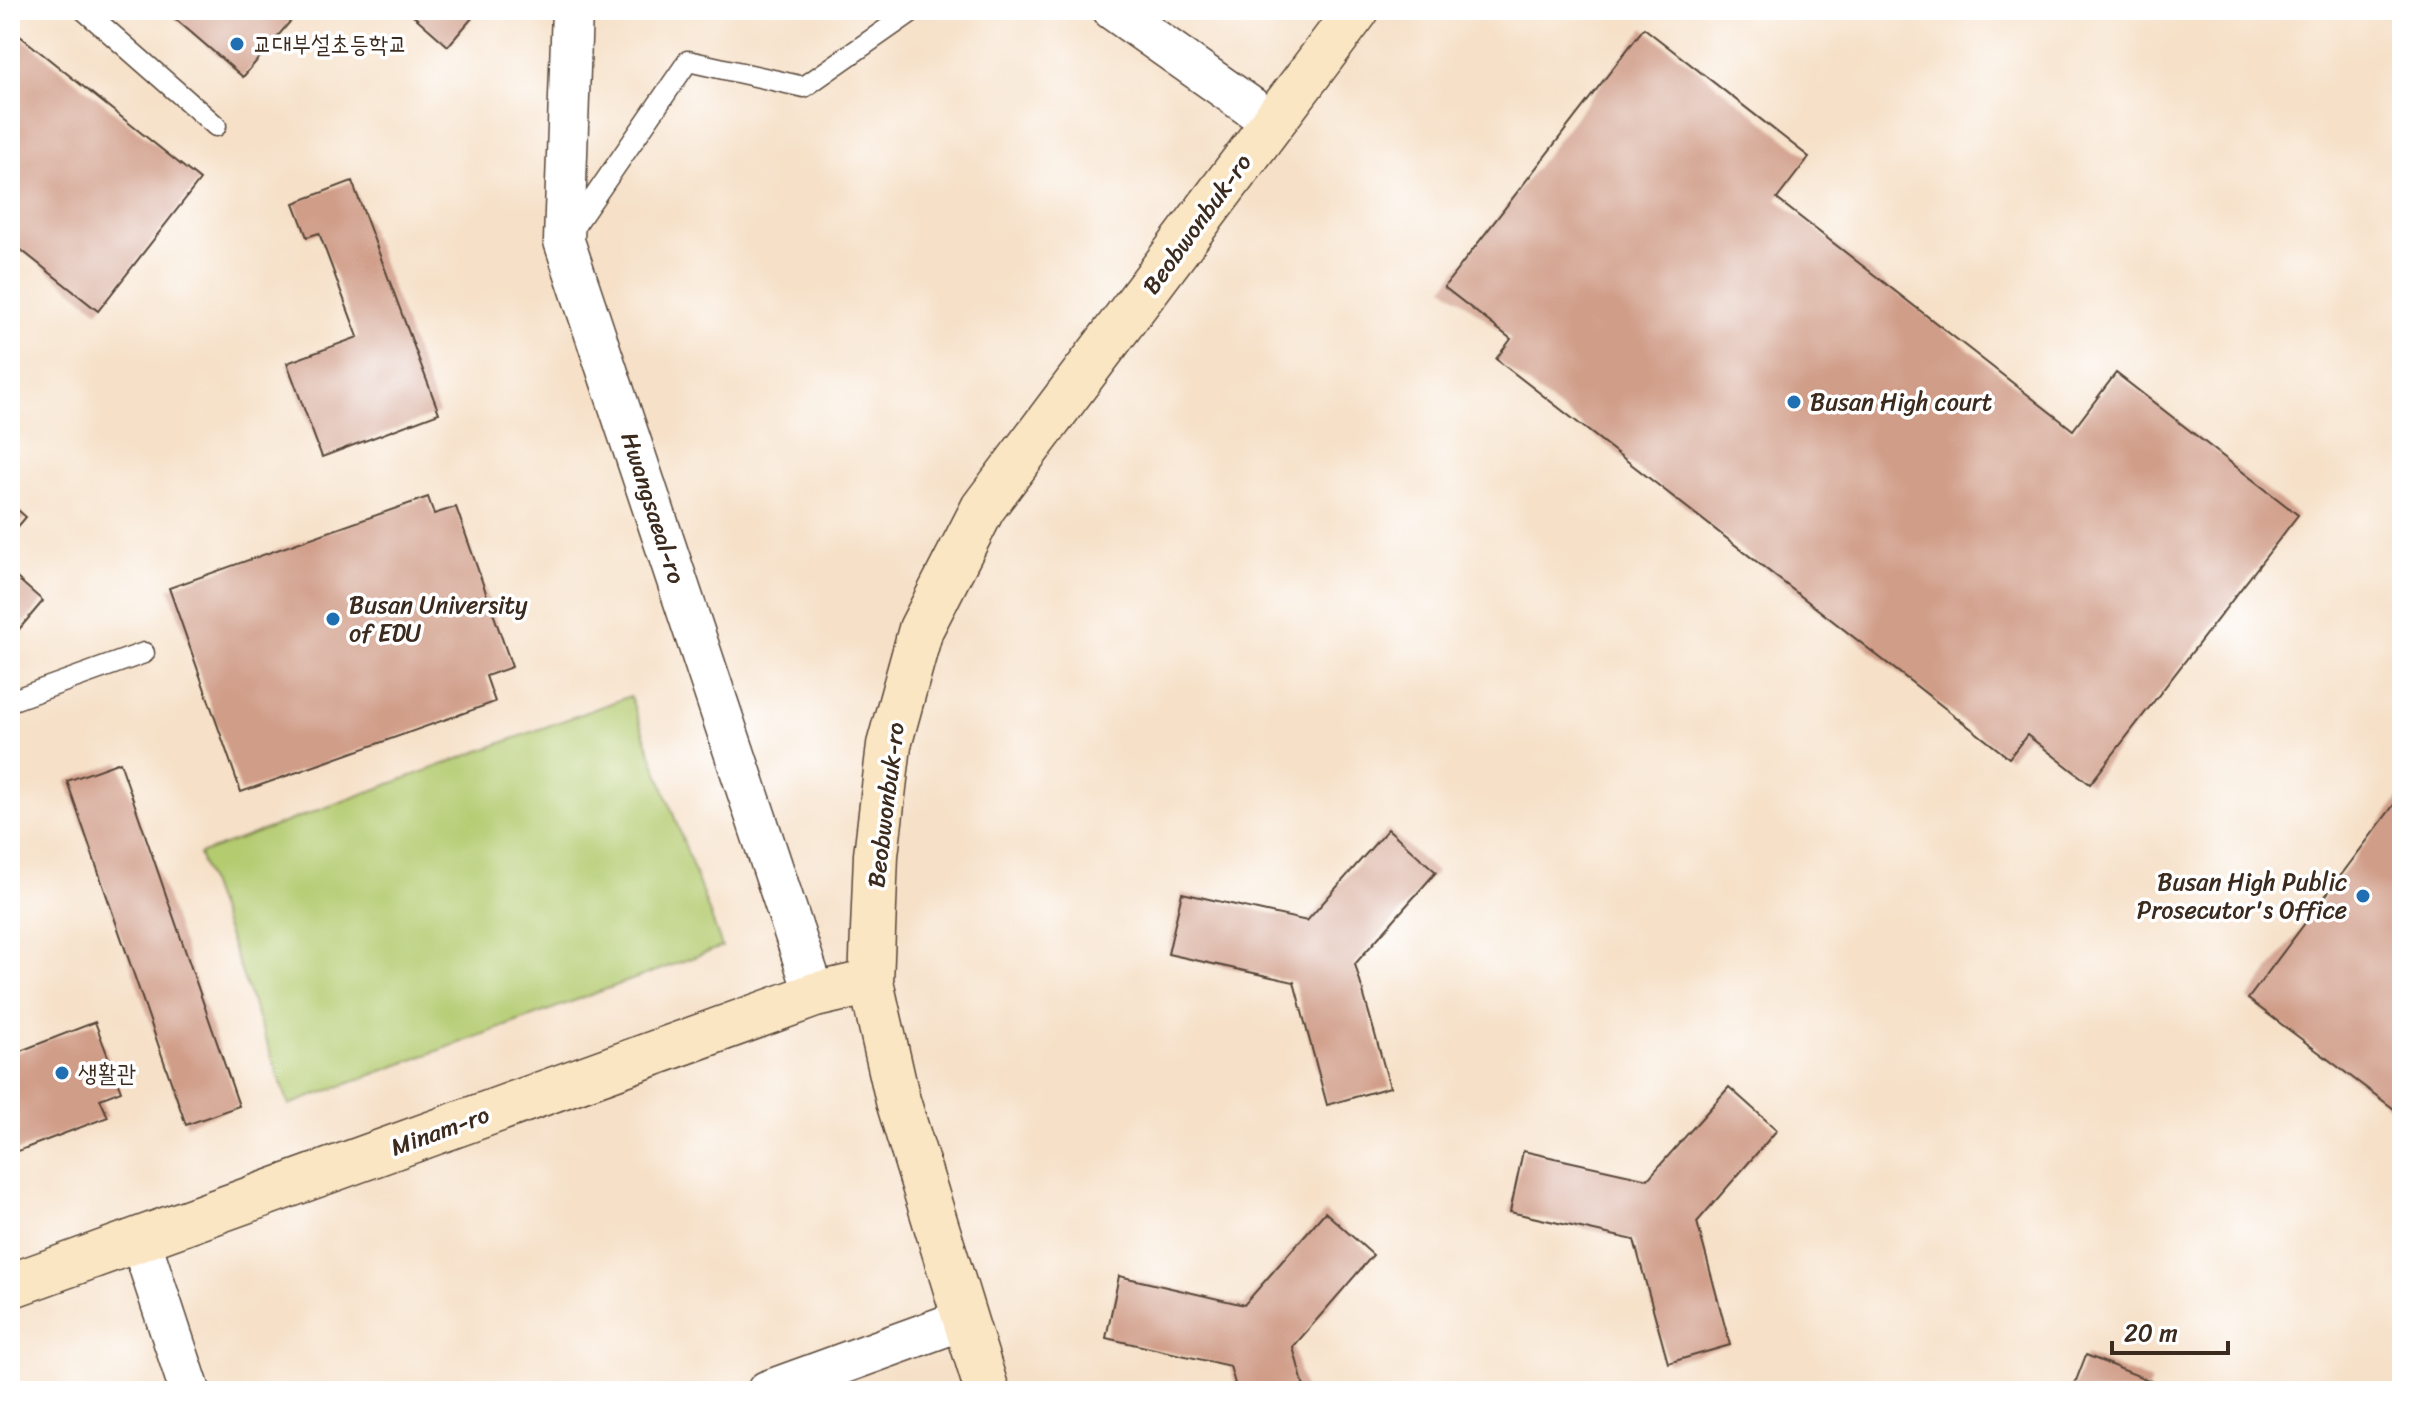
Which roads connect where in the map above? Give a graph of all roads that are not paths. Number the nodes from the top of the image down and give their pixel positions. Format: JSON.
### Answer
{"nodes":[{"id":1,"x":84,"y":10,"type":"edge"},
{"id":2,"x":572,"y":10,"type":"edge"},
{"id":3,"x":914,"y":10,"type":"edge"},
{"id":4,"x":1113,"y":10,"type":"edge"},
{"id":5,"x":1357,"y":10,"type":"edge"},
{"id":6,"x":1272,"y":122,"type":"junction"},
{"id":7,"x":216,"y":126,"type":"dead end"},
{"id":8,"x":564,"y":241,"type":"junction"},
{"id":9,"x":144,"y":653,"type":"dead end"},
{"id":10,"x":10,"y":701,"type":"edge"},
{"id":11,"x":871,"y":982,"type":"junction"},
{"id":12,"x":815,"y":995,"type":"junction"},
{"id":13,"x":140,"y":1239,"type":"junction"},
{"id":14,"x":10,"y":1286,"type":"edge"},
{"id":15,"x":965,"y":1319,"type":"junction"},
{"id":16,"x":190,"y":1391,"type":"edge"},
{"id":17,"x":767,"y":1391,"type":"edge"},
{"id":18,"x":987,"y":1391,"type":"edge"}],
"edges":[{"from":1,"to":7,"type":"lane"},
{"from":2,"to":8,"type":"street","name":"Hwangsaeal-ro"},
{"from":3,"to":8,"type":"lane"},
{"from":4,"to":6,"type":"street"},
{"from":5,"to":6,"type":"main road","name":"Beobwonbuk-ro"},
{"from":6,"to":11,"type":"main road","name":"Beobwonbuk-ro"},
{"from":8,"to":12,"type":"street","name":"Hwangsaeal-ro"},
{"from":9,"to":10,"type":"lane"},
{"from":11,"to":12,"type":"main road","name":"Minam-ro"},
{"from":11,"to":15,"type":"main road","name":"Beobwonbuk-ro"},
{"from":12,"to":13,"type":"main road","name":"Minam-ro"},
{"from":13,"to":14,"type":"main road","name":"Minam-ro"},
{"from":13,"to":16,"type":"street"},
{"from":15,"to":17,"type":"street"},
{"from":15,"to":18,"type":"main road","name":"Beobwonbuk-ro"}]}
